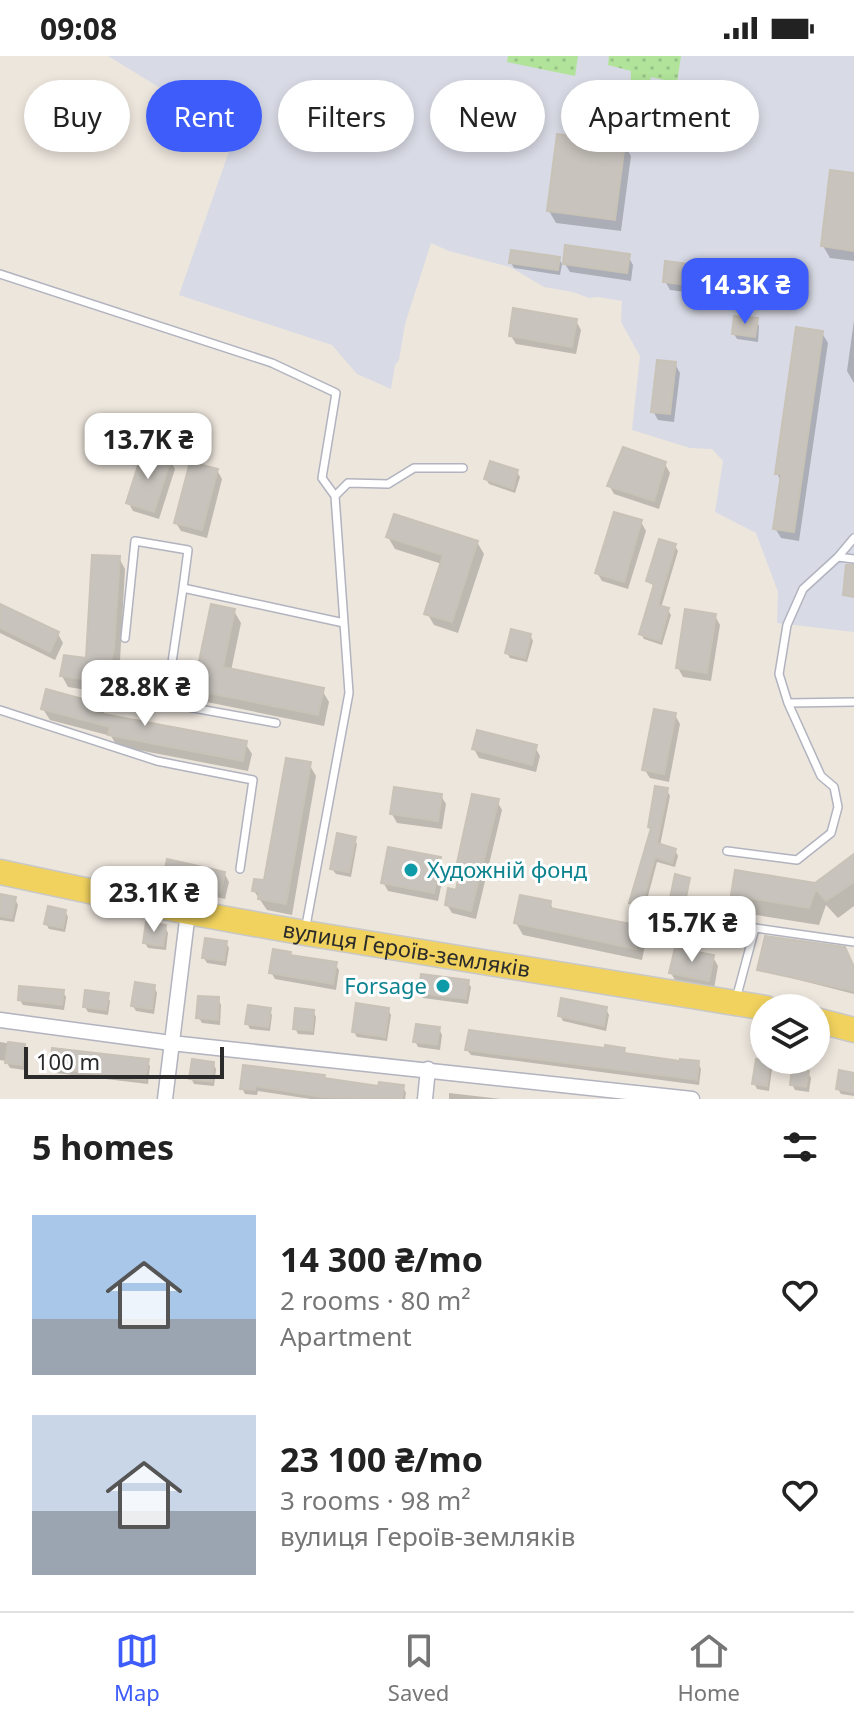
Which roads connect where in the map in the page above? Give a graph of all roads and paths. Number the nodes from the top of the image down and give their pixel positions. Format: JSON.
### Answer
{"nodes":[{"id":1,"x":2,"y":275,"type":"edge"},
{"id":2,"x":463,"y":468,"type":"dead end"},
{"id":3,"x":335,"y":496,"type":"junction"},
{"id":4,"x":854,"y":538,"type":"edge"},
{"id":5,"x":838,"y":557,"type":"junction"},
{"id":6,"x":854,"y":559,"type":"edge"},
{"id":7,"x":183,"y":588,"type":"junction"},
{"id":8,"x":344,"y":623,"type":"junction"},
{"id":9,"x":125,"y":638,"type":"dead end"},
{"id":10,"x":854,"y":702,"type":"edge"},
{"id":11,"x":788,"y":703,"type":"junction"},
{"id":12,"x":0,"y":710,"type":"edge"},
{"id":13,"x":276,"y":723,"type":"dead end"},
{"id":14,"x":727,"y":851,"type":"dead end"},
{"id":15,"x":240,"y":869,"type":"dead end"},
{"id":16,"x":0,"y":872,"type":"edge"},
{"id":17,"x":188,"y":912,"type":"junction"},
{"id":18,"x":305,"y":933,"type":"junction"},
{"id":19,"x":854,"y":942,"type":"edge"},
{"id":20,"x":735,"y":1003,"type":"junction"},
{"id":21,"x":750,"y":1005,"type":"edge"},
{"id":22,"x":830,"y":1018,"type":"edge"},
{"id":23,"x":0,"y":1020,"type":"edge"},
{"id":24,"x":854,"y":1020,"type":"edge"},
{"id":25,"x":830,"y":1022,"type":"edge"},
{"id":26,"x":854,"y":1030,"type":"edge"},
{"id":27,"x":171,"y":1043,"type":"junction"},
{"id":28,"x":428,"y":1069,"type":"junction"},
{"id":29,"x":165,"y":1099,"type":"edge"},
{"id":30,"x":425,"y":1099,"type":"edge"},
{"id":31,"x":688,"y":1099,"type":"edge"}],
"edges":[{"from":1,"to":3,"type":"lane"},
{"from":2,"to":3,"type":"lane"},
{"from":3,"to":8,"type":"lane"},
{"from":4,"to":5,"type":"lane"},
{"from":5,"to":6,"type":"lane"},
{"from":5,"to":11,"type":"lane"},
{"from":7,"to":8,"type":"lane"},
{"from":7,"to":9,"type":"lane"},
{"from":7,"to":13,"type":"lane"},
{"from":8,"to":18,"type":"lane"},
{"from":10,"to":11,"type":"lane"},
{"from":11,"to":14,"type":"lane"},
{"from":12,"to":15,"type":"lane"},
{"from":16,"to":17,"type":"main road","name":"вулиця Героїв-земляків"},
{"from":17,"to":18,"type":"main road","name":"вулиця Героїв-земляків"},
{"from":17,"to":27,"type":"street"},
{"from":18,"to":20,"type":"main road","name":"вулиця Героїв-земляків"},
{"from":19,"to":20,"type":"lane"},
{"from":20,"to":21,"type":"main road","name":"вулиця Героїв-земляків"},
{"from":22,"to":24,"type":"main road"},
{"from":23,"to":27,"type":"street"},
{"from":25,"to":26,"type":"main road"},
{"from":27,"to":28,"type":"street"},
{"from":27,"to":29,"type":"street"},
{"from":28,"to":30,"type":"street"},
{"from":28,"to":31,"type":"street"}]}
